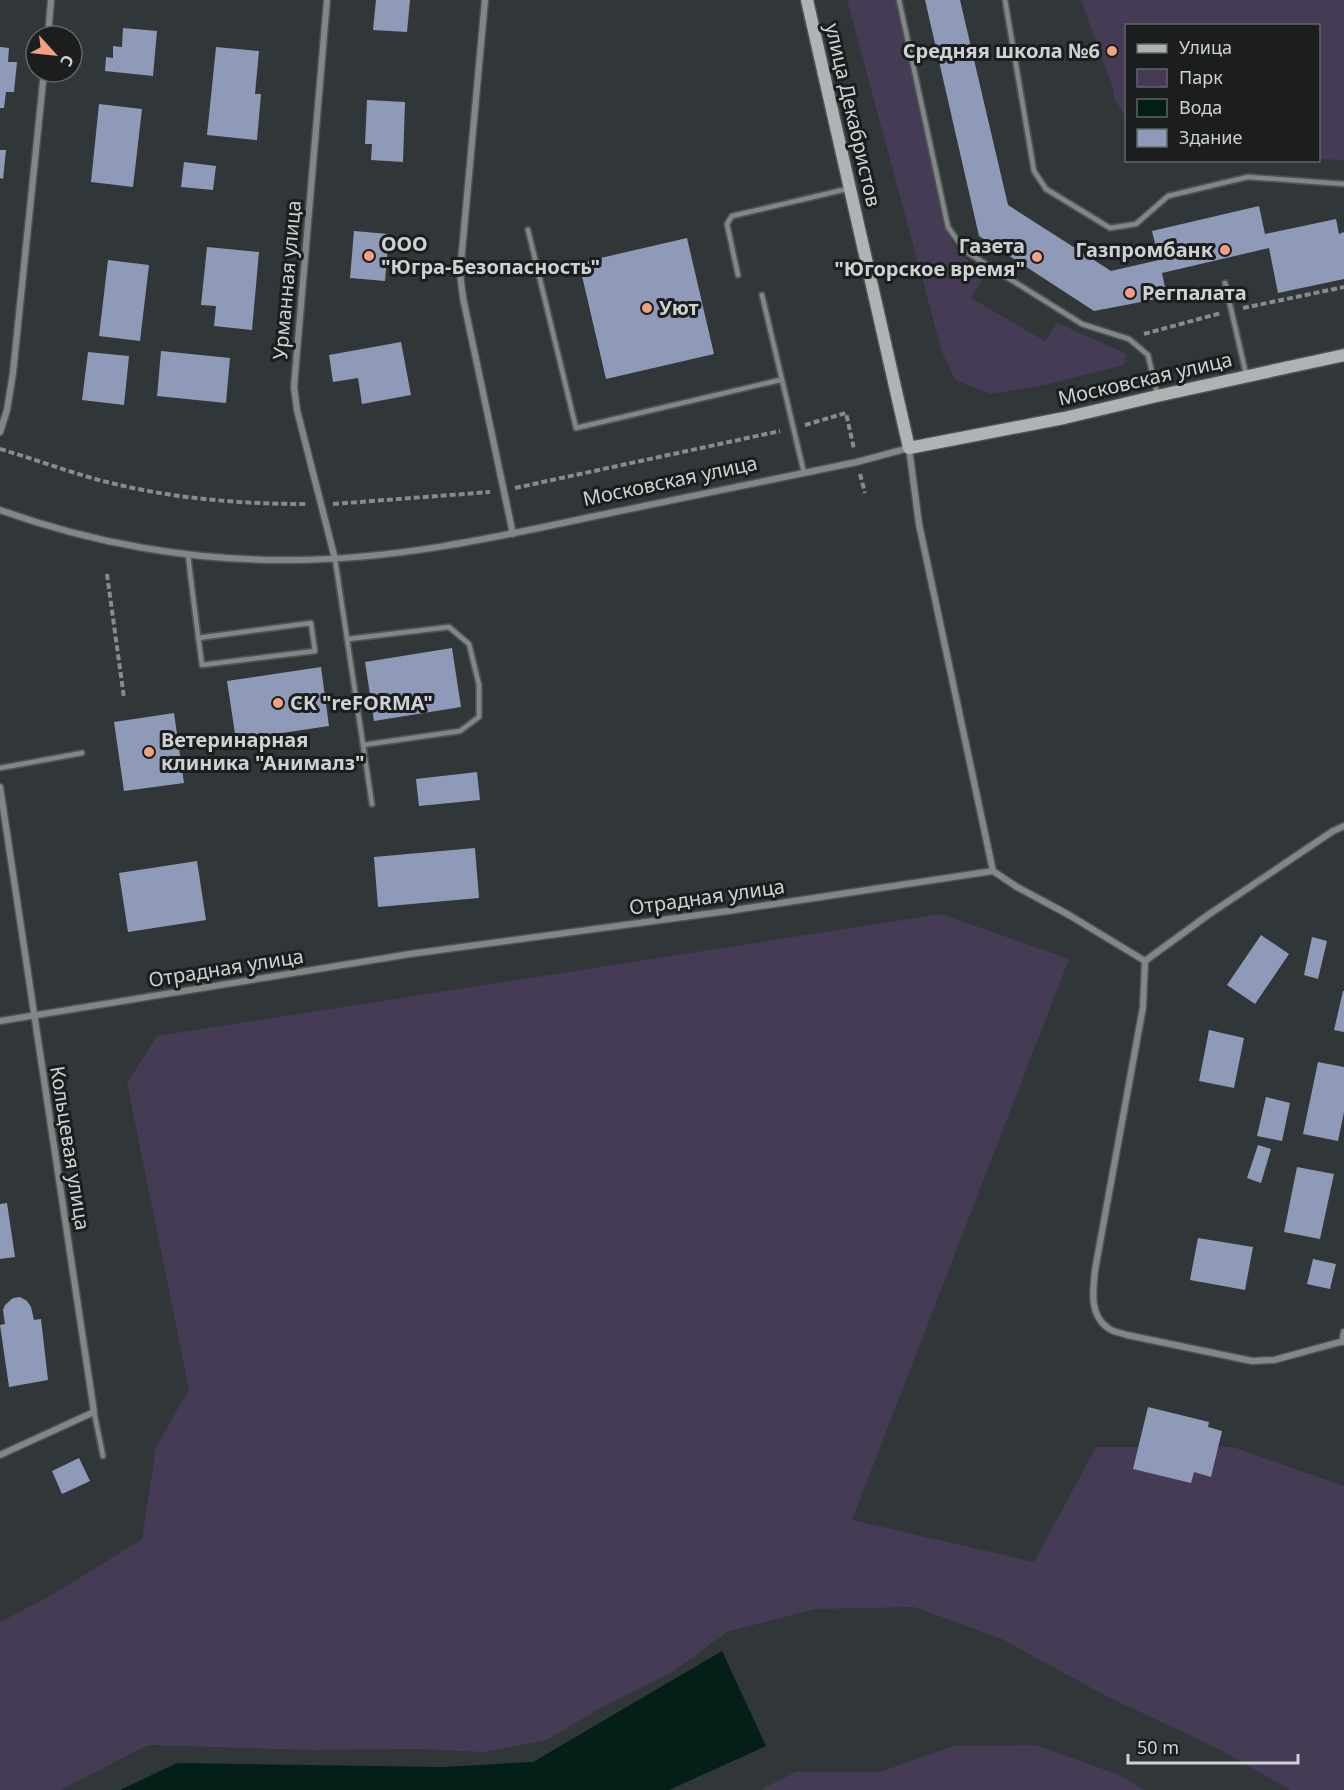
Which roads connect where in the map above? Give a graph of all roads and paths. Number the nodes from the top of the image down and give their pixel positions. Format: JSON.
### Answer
{"nodes":[{"id":1,"x":51,"y":0,"type":"edge"},
{"id":2,"x":327,"y":0,"type":"edge"},
{"id":3,"x":484,"y":0,"type":"edge"},
{"id":4,"x":807,"y":0,"type":"edge"},
{"id":5,"x":899,"y":0,"type":"edge"},
{"id":6,"x":1005,"y":0,"type":"edge"},
{"id":7,"x":49,"y":24,"type":"edge"},
{"id":8,"x":43,"y":84,"type":"edge"},
{"id":9,"x":1344,"y":183,"type":"edge"},
{"id":10,"x":850,"y":189,"type":"junction"},
{"id":11,"x":528,"y":230,"type":"dead end"},
{"id":12,"x":738,"y":275,"type":"dead end"},
{"id":13,"x":1225,"y":283,"type":"dead end"},
{"id":14,"x":762,"y":295,"type":"dead end"},
{"id":15,"x":1344,"y":355,"type":"edge"},
{"id":16,"x":1246,"y":376,"type":"junction"},
{"id":17,"x":780,"y":380,"type":"junction"},
{"id":18,"x":1157,"y":396,"type":"junction"},
{"id":19,"x":792,"y":429,"type":"junction"},
{"id":20,"x":0,"y":432,"type":"edge"},
{"id":21,"x":0,"y":448,"type":"edge"},
{"id":22,"x":909,"y":448,"type":"junction"},
{"id":23,"x":857,"y":462,"type":"junction"},
{"id":24,"x":804,"y":473,"type":"junction"},
{"id":25,"x":503,"y":490,"type":"junction"},
{"id":26,"x":865,"y":493,"type":"dead end"},
{"id":27,"x":320,"y":504,"type":"junction"},
{"id":28,"x":0,"y":510,"type":"edge"},
{"id":29,"x":513,"y":534,"type":"junction"},
{"id":30,"x":188,"y":554,"type":"junction"},
{"id":31,"x":335,"y":559,"type":"junction"},
{"id":32,"x":107,"y":574,"type":"dead end"},
{"id":33,"x":198,"y":638,"type":"junction"},
{"id":34,"x":348,"y":639,"type":"junction"},
{"id":35,"x":124,"y":698,"type":"dead end"},
{"id":36,"x":363,"y":746,"type":"junction"},
{"id":37,"x":82,"y":753,"type":"dead end"},
{"id":38,"x":0,"y":768,"type":"edge"},
{"id":39,"x":0,"y":787,"type":"edge"},
{"id":40,"x":372,"y":804,"type":"dead end"},
{"id":41,"x":1344,"y":826,"type":"edge"},
{"id":42,"x":993,"y":871,"type":"junction"},
{"id":43,"x":1145,"y":961,"type":"junction"},
{"id":44,"x":33,"y":1016,"type":"junction"},
{"id":45,"x":0,"y":1020,"type":"edge"},
{"id":46,"x":1344,"y":1332,"type":"edge"},
{"id":47,"x":1343,"y":1342,"type":"edge"},
{"id":48,"x":94,"y":1412,"type":"junction"},
{"id":49,"x":0,"y":1455,"type":"edge"},
{"id":50,"x":103,"y":1456,"type":"dead end"}],
"edges":[{"from":1,"to":7,"type":"street"},
{"from":2,"to":27,"type":"street","name":"Урманная улица"},
{"from":3,"to":25,"type":"street"},
{"from":4,"to":10,"type":"main road","name":"улица Декабристов"},
{"from":5,"to":18,"type":"lane"},
{"from":6,"to":9,"type":"lane"},
{"from":8,"to":20,"type":"street"},
{"from":10,"to":12,"type":"lane"},
{"from":10,"to":22,"type":"main road","name":"улица Декабристов"},
{"from":11,"to":17,"type":"lane"},
{"from":13,"to":16,"type":"lane"},
{"from":14,"to":17,"type":"lane"},
{"from":15,"to":16,"type":"main road","name":"Московская улица"},
{"from":16,"to":18,"type":"main road","name":"Московская улица"},
{"from":17,"to":19,"type":"lane"},
{"from":18,"to":22,"type":"main road","name":"Московская улица"},
{"from":19,"to":23,"type":"path"},
{"from":19,"to":24,"type":"lane"},
{"from":19,"to":25,"type":"path"},
{"from":21,"to":27,"type":"path"},
{"from":22,"to":23,"type":"street","name":"Московская улица"},
{"from":22,"to":42,"type":"street"},
{"from":23,"to":24,"type":"street","name":"Московская улица"},
{"from":23,"to":26,"type":"path"},
{"from":24,"to":29,"type":"street","name":"Московская улица"},
{"from":25,"to":27,"type":"path"},
{"from":25,"to":29,"type":"street"},
{"from":27,"to":31,"type":"street","name":"Урманная улица"},
{"from":28,"to":30,"type":"street","name":"Московская улица"},
{"from":29,"to":31,"type":"street","name":"Московская улица"},
{"from":30,"to":31,"type":"street","name":"Московская улица"},
{"from":30,"to":33,"type":"lane"},
{"from":31,"to":34,"type":"lane"},
{"from":32,"to":35,"type":"path"},
{"from":33,"to":33,"type":"lane"},
{"from":34,"to":36,"type":"lane"},
{"from":34,"to":36,"type":"lane"},
{"from":36,"to":40,"type":"lane"},
{"from":37,"to":38,"type":"lane"},
{"from":39,"to":44,"type":"street","name":"Кольцевая улица"},
{"from":41,"to":43,"type":"street"},
{"from":42,"to":43,"type":"street"},
{"from":42,"to":44,"type":"street","name":"Отрадная улица"},
{"from":43,"to":47,"type":"street"},
{"from":44,"to":45,"type":"street","name":"Отрадная улица"},
{"from":44,"to":48,"type":"street","name":"Кольцевая улица"},
{"from":46,"to":47,"type":"street"},
{"from":48,"to":49,"type":"street"},
{"from":48,"to":50,"type":"lane"}]}
